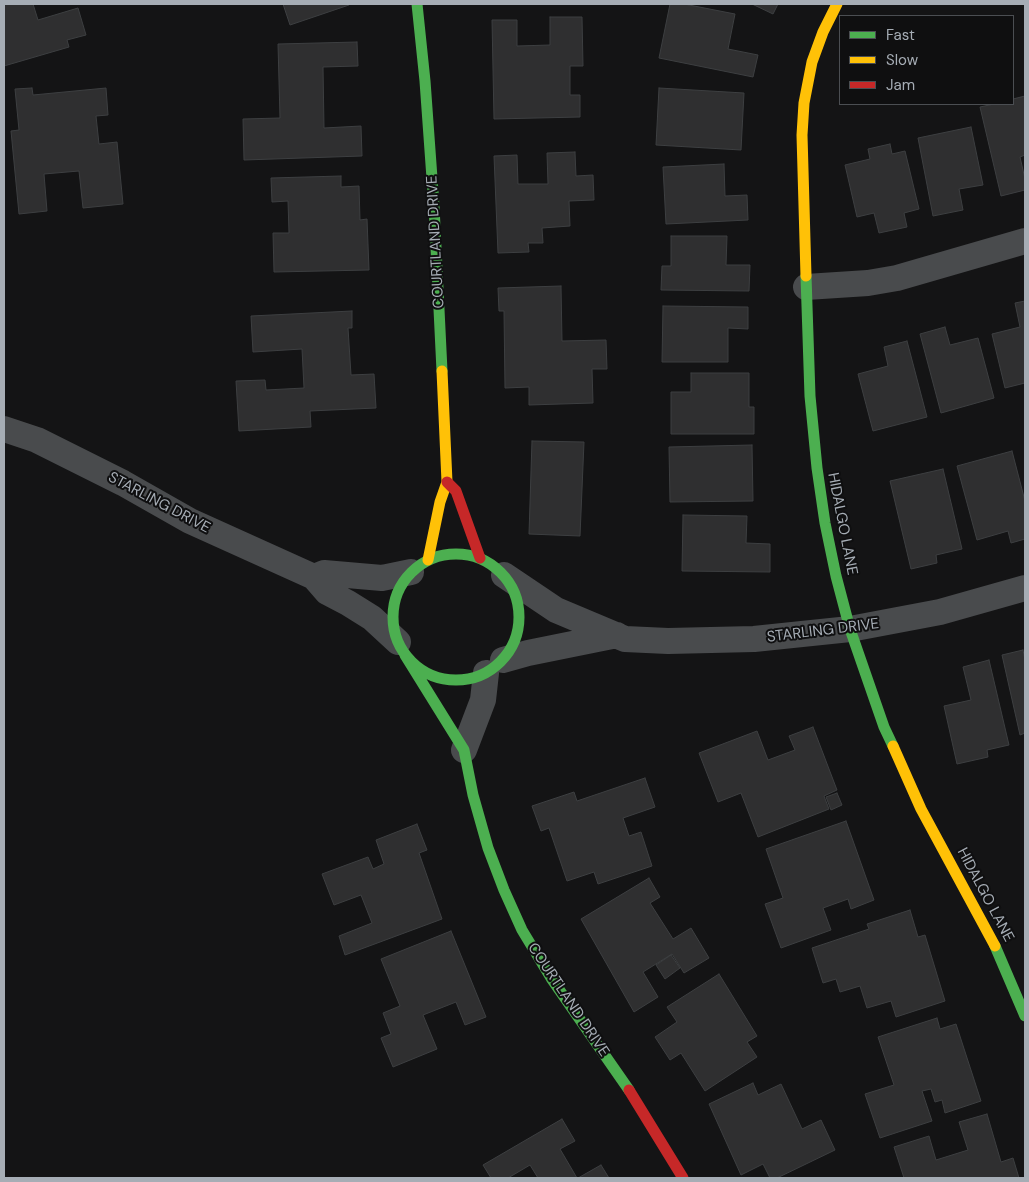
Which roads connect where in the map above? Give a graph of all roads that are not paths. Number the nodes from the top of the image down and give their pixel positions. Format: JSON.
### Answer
{"nodes":[{"id":1,"x":417,"y":4,"type":"edge"},
{"id":2,"x":837,"y":4,"type":"edge"},
{"id":3,"x":1025,"y":241,"type":"edge"},
{"id":4,"x":806,"y":286,"type":"junction"},
{"id":5,"x":4,"y":429,"type":"edge"},
{"id":6,"x":447,"y":482,"type":"junction"},
{"id":7,"x":480,"y":558,"type":"junction"},
{"id":8,"x":420,"y":566,"type":"junction"},
{"id":9,"x":504,"y":574,"type":"junction"},
{"id":10,"x":314,"y":578,"type":"junction"},
{"id":11,"x":1025,"y":588,"type":"edge"},
{"id":12,"x":850,"y":629,"type":"junction"},
{"id":13,"x":617,"y":635,"type":"junction"},
{"id":14,"x":402,"y":648,"type":"junction"},
{"id":15,"x":495,"y":667,"type":"junction"},
{"id":16,"x":464,"y":750,"type":"junction"},
{"id":17,"x":1025,"y":1016,"type":"edge"},
{"id":18,"x":684,"y":1178,"type":"edge"}],
"edges":[{"from":1,"to":6,"type":"street","name":"COURTLAND DRIVE"},
{"from":2,"to":4,"type":"street","name":"HIDALGO LANE"},
{"from":3,"to":4,"type":"street"},
{"from":4,"to":12,"type":"street","name":"HIDALGO LANE"},
{"from":5,"to":10,"type":"street","name":"STARLING DRIVE"},
{"from":6,"to":7,"type":"street","name":"COURTLAND DRIVE"},
{"from":6,"to":8,"type":"street","name":"COURTLAND DRIVE"},
{"from":7,"to":8,"type":"street"},
{"from":7,"to":9,"type":"street"},
{"from":8,"to":10,"type":"street"},
{"from":8,"to":14,"type":"street"},
{"from":9,"to":13,"type":"street","name":"STARLING DRIVE"},
{"from":9,"to":15,"type":"street"},
{"from":10,"to":14,"type":"street","name":"STARLING DRIVE"},
{"from":11,"to":12,"type":"street","name":"STARLING DRIVE"},
{"from":12,"to":13,"type":"street","name":"STARLING DRIVE"},
{"from":12,"to":17,"type":"street","name":"HIDALGO LANE"},
{"from":13,"to":15,"type":"street","name":"STARLING DRIVE"},
{"from":14,"to":15,"type":"street"},
{"from":14,"to":16,"type":"street","name":"COURTLAND DRIVE"},
{"from":15,"to":16,"type":"street"},
{"from":16,"to":18,"type":"street","name":"COURTLAND DRIVE"}]}
